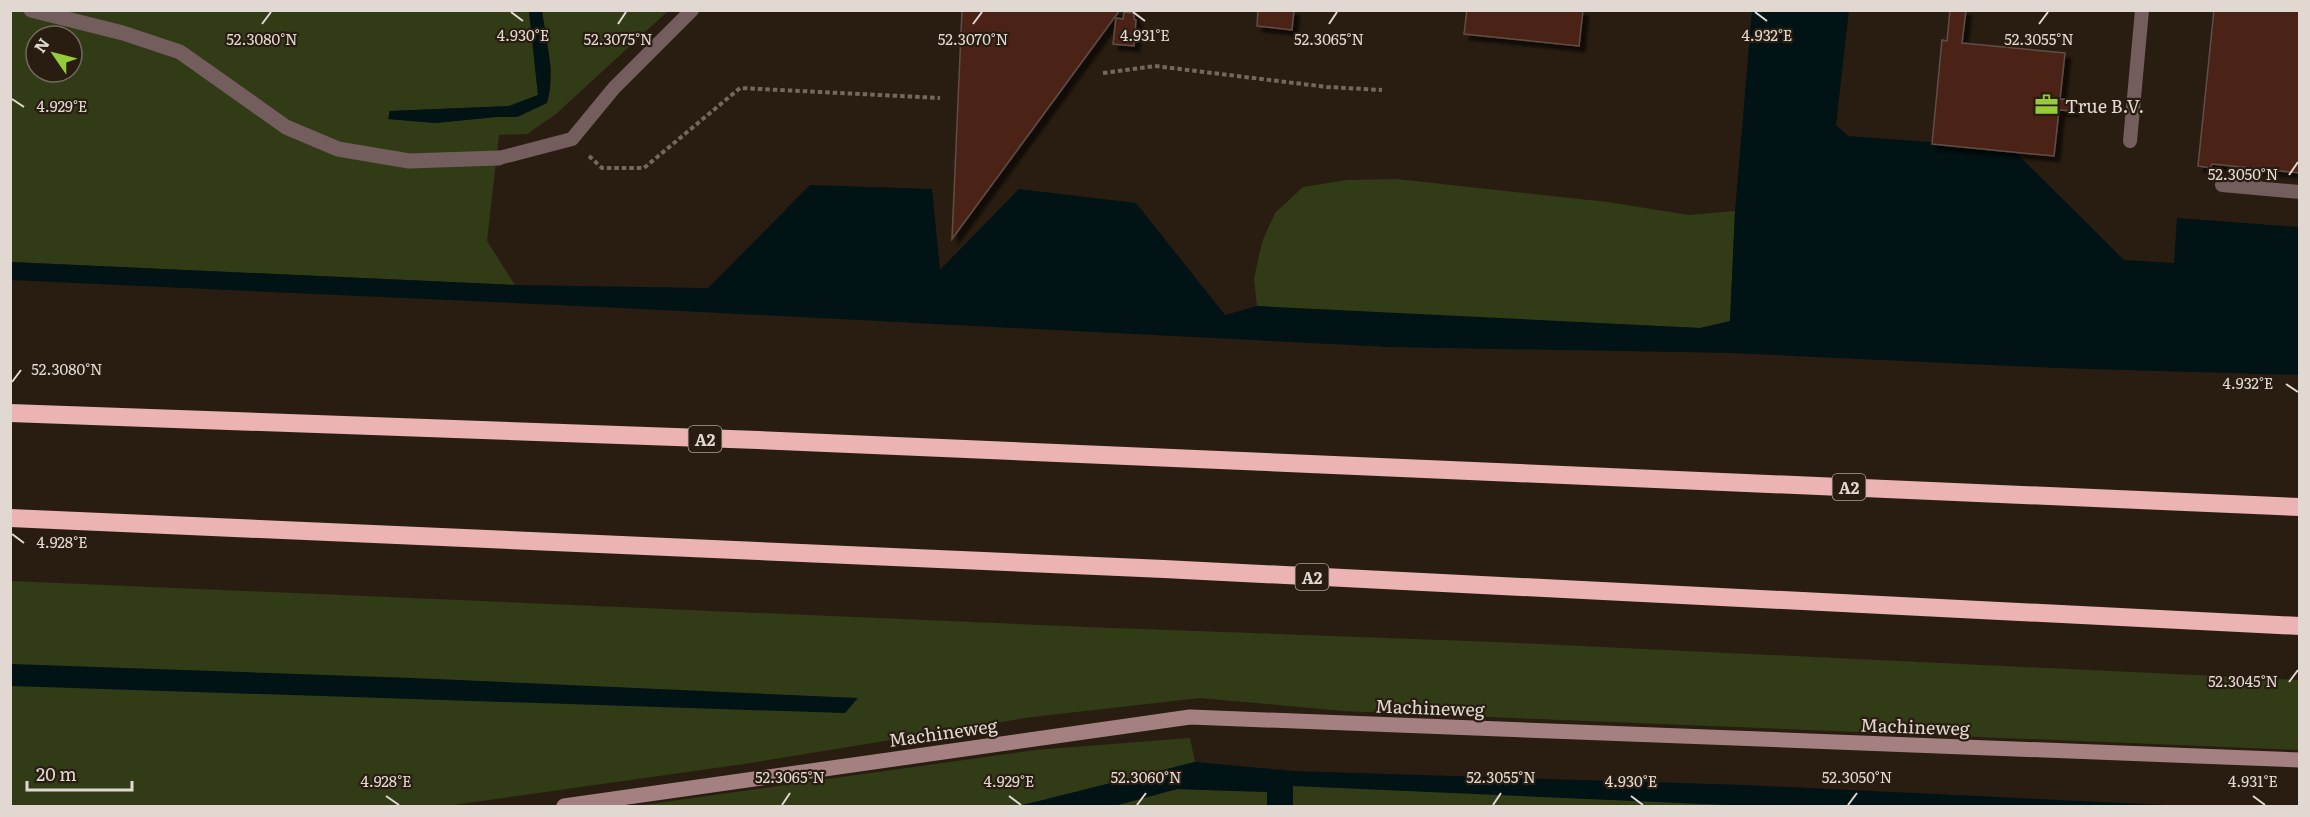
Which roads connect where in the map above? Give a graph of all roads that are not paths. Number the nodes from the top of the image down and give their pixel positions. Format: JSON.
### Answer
{"nodes":[{"id":1,"x":31,"y":10,"type":"edge"},
{"id":2,"x":692,"y":10,"type":"edge"},
{"id":3,"x":2142,"y":10,"type":"edge"},
{"id":4,"x":2130,"y":141,"type":"dead end"},
{"id":5,"x":499,"y":158,"type":"joint"},
{"id":6,"x":2222,"y":185,"type":"dead end"},
{"id":7,"x":2300,"y":192,"type":"edge"},
{"id":8,"x":10,"y":413,"type":"edge"},
{"id":9,"x":2300,"y":507,"type":"edge"},
{"id":10,"x":10,"y":518,"type":"edge"},
{"id":11,"x":2300,"y":626,"type":"edge"},
{"id":12,"x":2300,"y":760,"type":"edge"},
{"id":13,"x":564,"y":807,"type":"edge"}],
"edges":[{"from":1,"to":5,"type":"street"},
{"from":2,"to":5,"type":"lane"},
{"from":3,"to":4,"type":"lane"},
{"from":6,"to":7,"type":"lane"},
{"from":8,"to":9,"type":"highway","number":"A2"},
{"from":10,"to":11,"type":"highway","number":"A2"},
{"from":12,"to":13,"type":"street","name":"Machineweg"}]}
